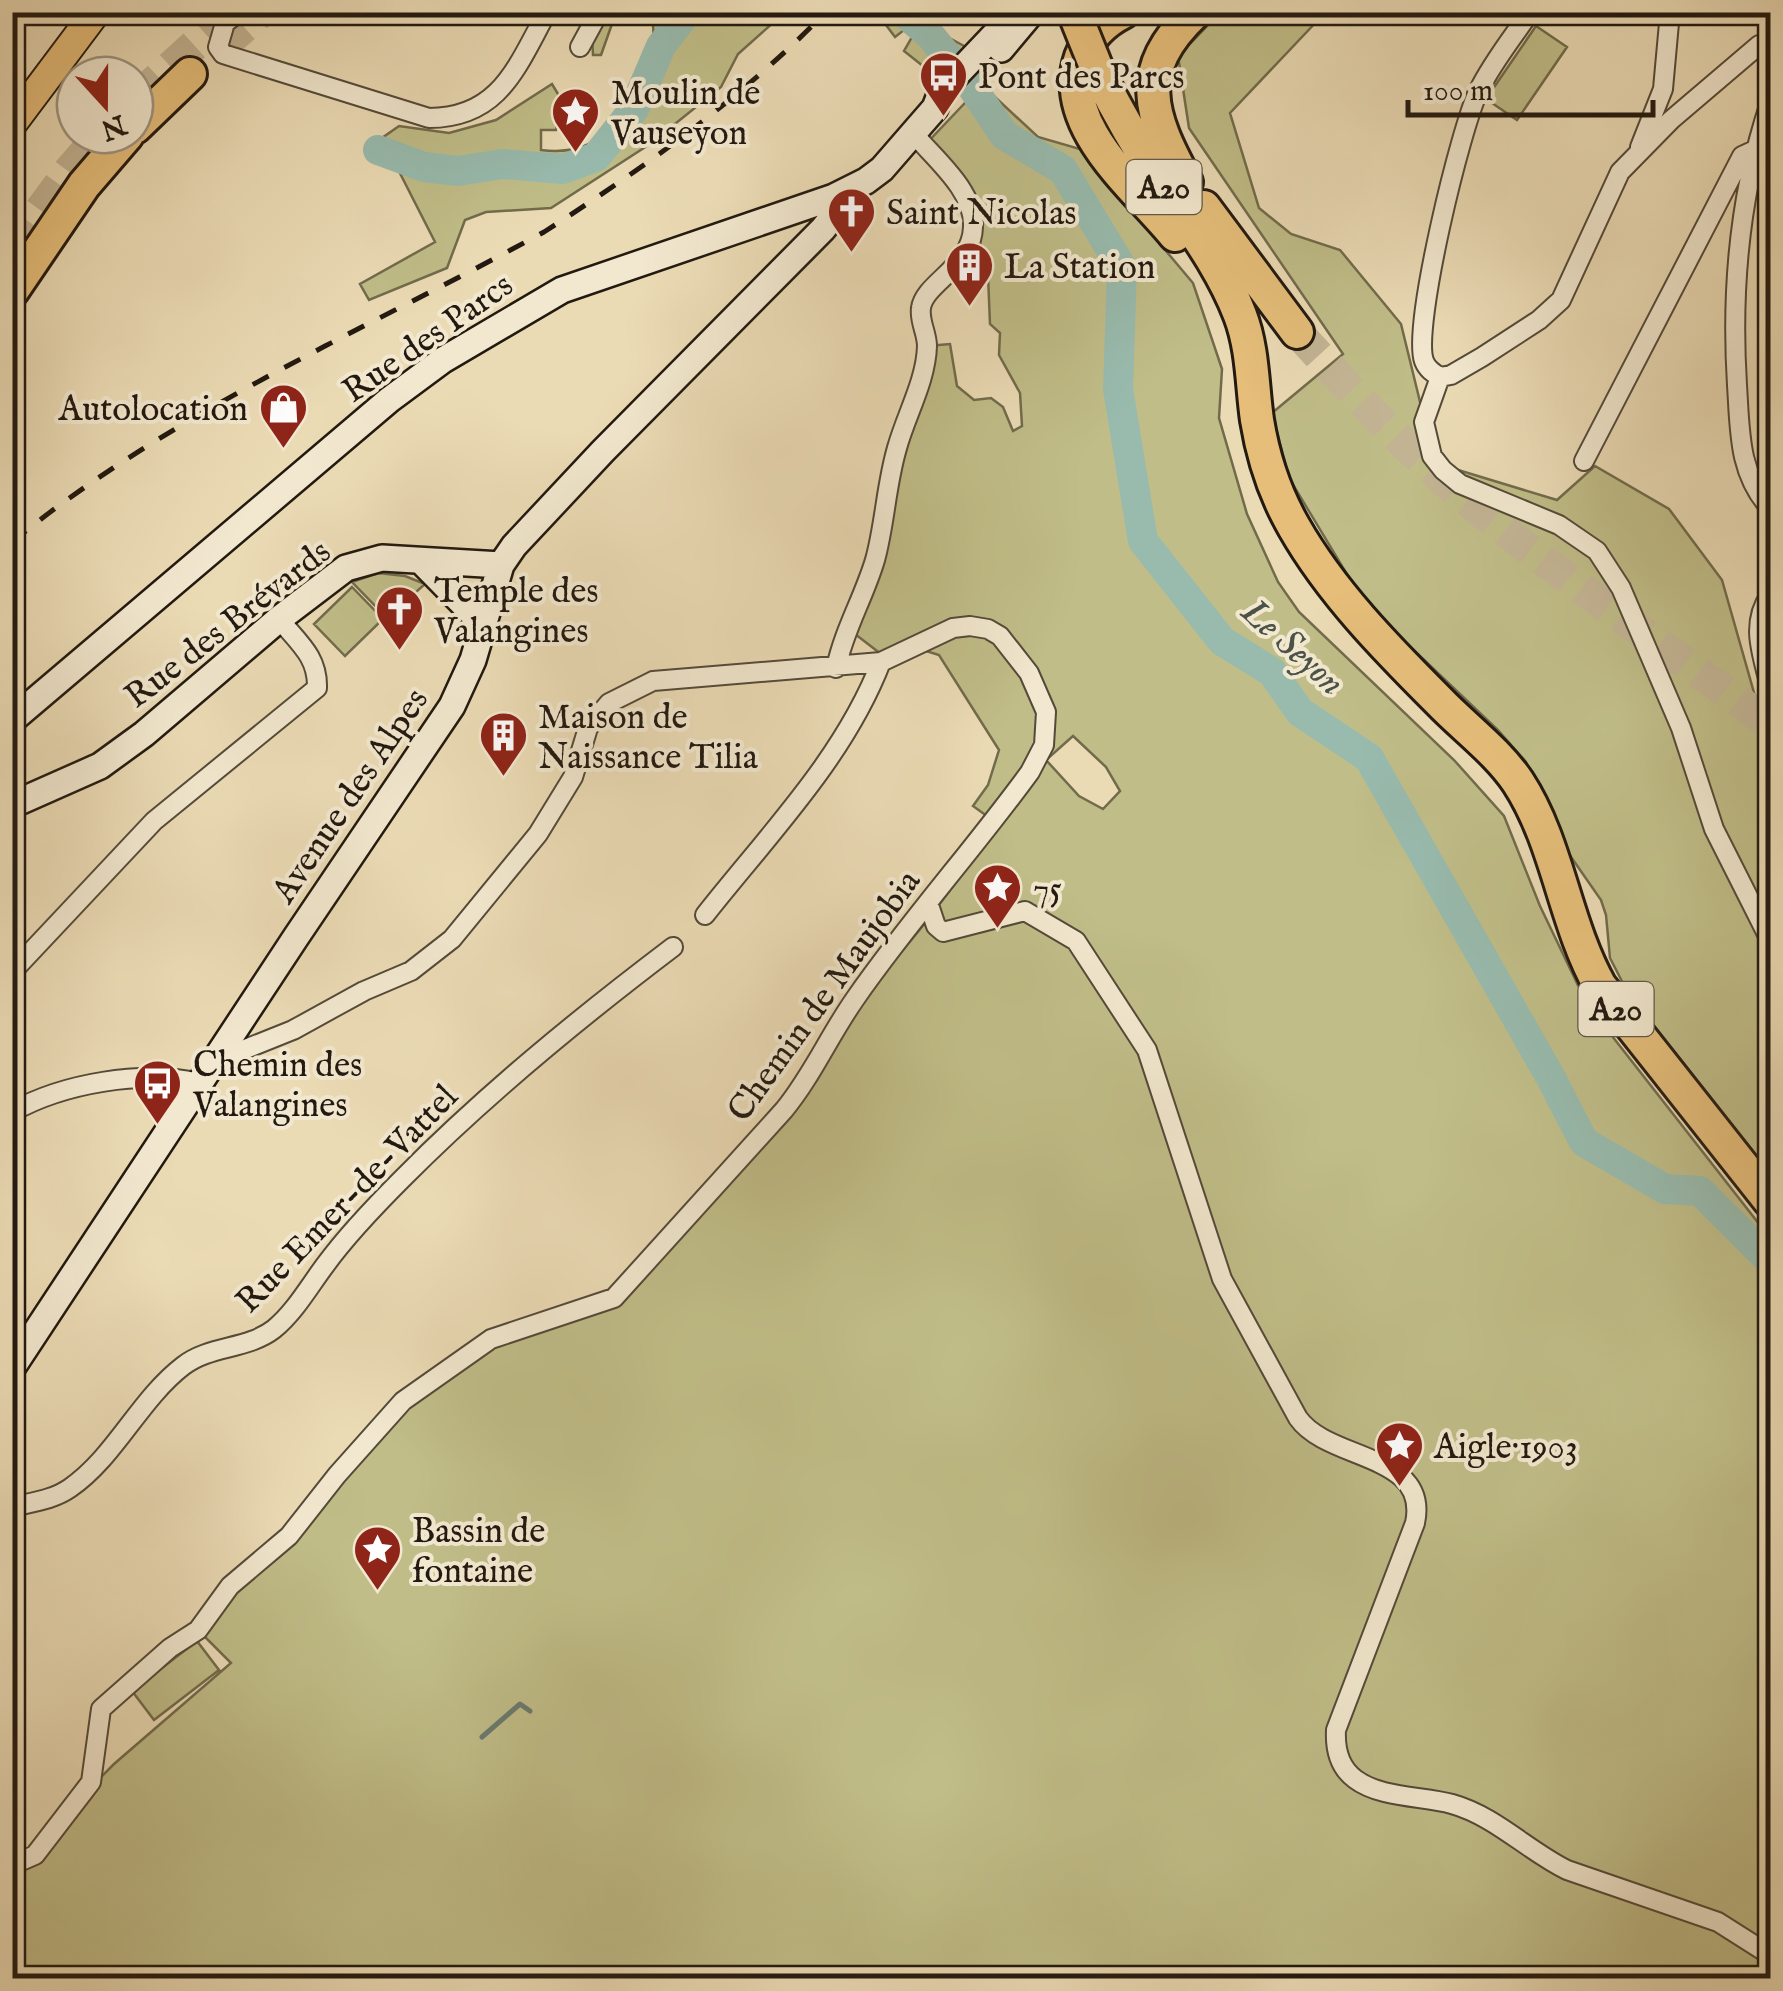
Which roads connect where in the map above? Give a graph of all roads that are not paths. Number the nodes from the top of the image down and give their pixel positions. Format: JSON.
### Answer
{"nodes":[{"id":1,"x":96,"y":12,"type":"edge"},
{"id":2,"x":239,"y":12,"type":"edge"},
{"id":3,"x":547,"y":12,"type":"edge"},
{"id":4,"x":599,"y":12,"type":"edge"},
{"id":5,"x":1009,"y":12,"type":"edge"},
{"id":6,"x":1032,"y":12,"type":"edge"},
{"id":7,"x":1074,"y":12,"type":"edge"},
{"id":8,"x":1092,"y":12,"type":"edge"},
{"id":9,"x":1123,"y":12,"type":"edge"},
{"id":10,"x":1195,"y":12,"type":"edge"},
{"id":11,"x":1530,"y":12,"type":"edge"},
{"id":12,"x":1670,"y":12,"type":"edge"},
{"id":13,"x":580,"y":47,"type":"dead end"},
{"id":14,"x":1770,"y":48,"type":"edge"},
{"id":15,"x":976,"y":65,"type":"junction"},
{"id":16,"x":1106,"y":71,"type":"junction"},
{"id":17,"x":190,"y":74,"type":"tunnel mouth"},
{"id":18,"x":1770,"y":104,"type":"edge"},
{"id":19,"x":155,"y":107,"type":"edge"},
{"id":20,"x":12,"y":124,"type":"edge"},
{"id":21,"x":913,"y":134,"type":"junction"},
{"id":22,"x":1754,"y":150,"type":"junction"},
{"id":23,"x":1638,"y":152,"type":"junction"},
{"id":24,"x":110,"y":155,"type":"edge"},
{"id":25,"x":1186,"y":182,"type":"junction"},
{"id":26,"x":834,"y":197,"type":"junction"},
{"id":27,"x":12,"y":292,"type":"edge"},
{"id":28,"x":1297,"y":332,"type":"tunnel mouth"},
{"id":29,"x":1440,"y":377,"type":"junction"},
{"id":30,"x":1584,"y":461,"type":"dead end"},
{"id":31,"x":1770,"y":508,"type":"edge"},
{"id":32,"x":420,"y":561,"type":"junction"},
{"id":33,"x":502,"y":566,"type":"junction"},
{"id":34,"x":1770,"y":595,"type":"edge"},
{"id":35,"x":280,"y":620,"type":"junction"},
{"id":36,"x":483,"y":624,"type":"junction"},
{"id":37,"x":881,"y":662,"type":"junction"},
{"id":38,"x":836,"y":668,"type":"junction"},
{"id":39,"x":1770,"y":686,"type":"edge"},
{"id":40,"x":1439,"y":701,"type":"junction"},
{"id":41,"x":12,"y":720,"type":"edge"},
{"id":42,"x":12,"y":805,"type":"edge"},
{"id":43,"x":929,"y":905,"type":"junction"},
{"id":44,"x":705,"y":914,"type":"dead end"},
{"id":45,"x":1770,"y":940,"type":"edge"},
{"id":46,"x":673,"y":947,"type":"dead end"},
{"id":47,"x":12,"y":972,"type":"edge"},
{"id":48,"x":206,"y":1073,"type":"junction"},
{"id":49,"x":12,"y":1112,"type":"edge"},
{"id":50,"x":1770,"y":1201,"type":"edge"},
{"id":51,"x":12,"y":1368,"type":"edge"},
{"id":52,"x":12,"y":1507,"type":"edge"},
{"id":53,"x":12,"y":1865,"type":"edge"},
{"id":54,"x":1770,"y":1955,"type":"edge"}],
"edges":[{"from":1,"to":20,"type":"main road"},
{"from":2,"to":3,"type":"street"},
{"from":4,"to":13,"type":"street"},
{"from":5,"to":15,"type":"main road","name":"Rue des Parcs"},
{"from":6,"to":15,"type":"main road","name":"Rue des Parcs"},
{"from":7,"to":16,"type":"highway","number":"A20","bridge":true},
{"from":8,"to":16,"type":"highway","number":"A20"},
{"from":9,"to":40,"type":"highway"},
{"from":10,"to":25,"type":"highway"},
{"from":11,"to":29,"type":"street"},
{"from":12,"to":23,"type":"street"},
{"from":14,"to":23,"type":"street"},
{"from":15,"to":21,"type":"main road","name":"Rue des Parcs"},
{"from":16,"to":25,"type":"highway","number":"A20"},
{"from":16,"to":40,"type":"highway","number":"A20"},
{"from":17,"to":19,"type":"highway"},
{"from":18,"to":22,"type":"street"},
{"from":21,"to":26,"type":"main road","name":"Rue des Parcs"},
{"from":21,"to":38,"type":"street"},
{"from":22,"to":30,"type":"street"},
{"from":22,"to":31,"type":"street"},
{"from":23,"to":29,"type":"street"},
{"from":24,"to":27,"type":"highway"},
{"from":25,"to":28,"type":"highway","number":"A20"},
{"from":26,"to":33,"type":"main road","name":"Avenue des Alpes"},
{"from":26,"to":41,"type":"main road","name":"Rue des Parcs"},
{"from":29,"to":45,"type":"street"},
{"from":32,"to":33,"type":"main road","name":"Rue des Brévards"},
{"from":32,"to":35,"type":"main road","name":"Rue des Brévards"},
{"from":32,"to":36,"type":"main road"},
{"from":33,"to":36,"type":"main road","name":"Avenue des Alpes"},
{"from":34,"to":39,"type":"street"},
{"from":35,"to":42,"type":"main road","name":"Rue des Brévards"},
{"from":35,"to":47,"type":"street"},
{"from":36,"to":48,"type":"main road","name":"Avenue des Alpes"},
{"from":37,"to":38,"type":"street","name":"Chemin de Maujobia"},
{"from":37,"to":43,"type":"street","name":"Chemin de Maujobia"},
{"from":37,"to":44,"type":"street"},
{"from":38,"to":48,"type":"street"},
{"from":40,"to":50,"type":"highway","number":"A20"},
{"from":43,"to":53,"type":"street","name":"Chemin de Maujobia"},
{"from":43,"to":54,"type":"street"},
{"from":46,"to":52,"type":"street","name":"Rue Emer-de-Vattel"},
{"from":48,"to":49,"type":"street"},
{"from":48,"to":51,"type":"main road","name":"Avenue des Alpes"}]}
